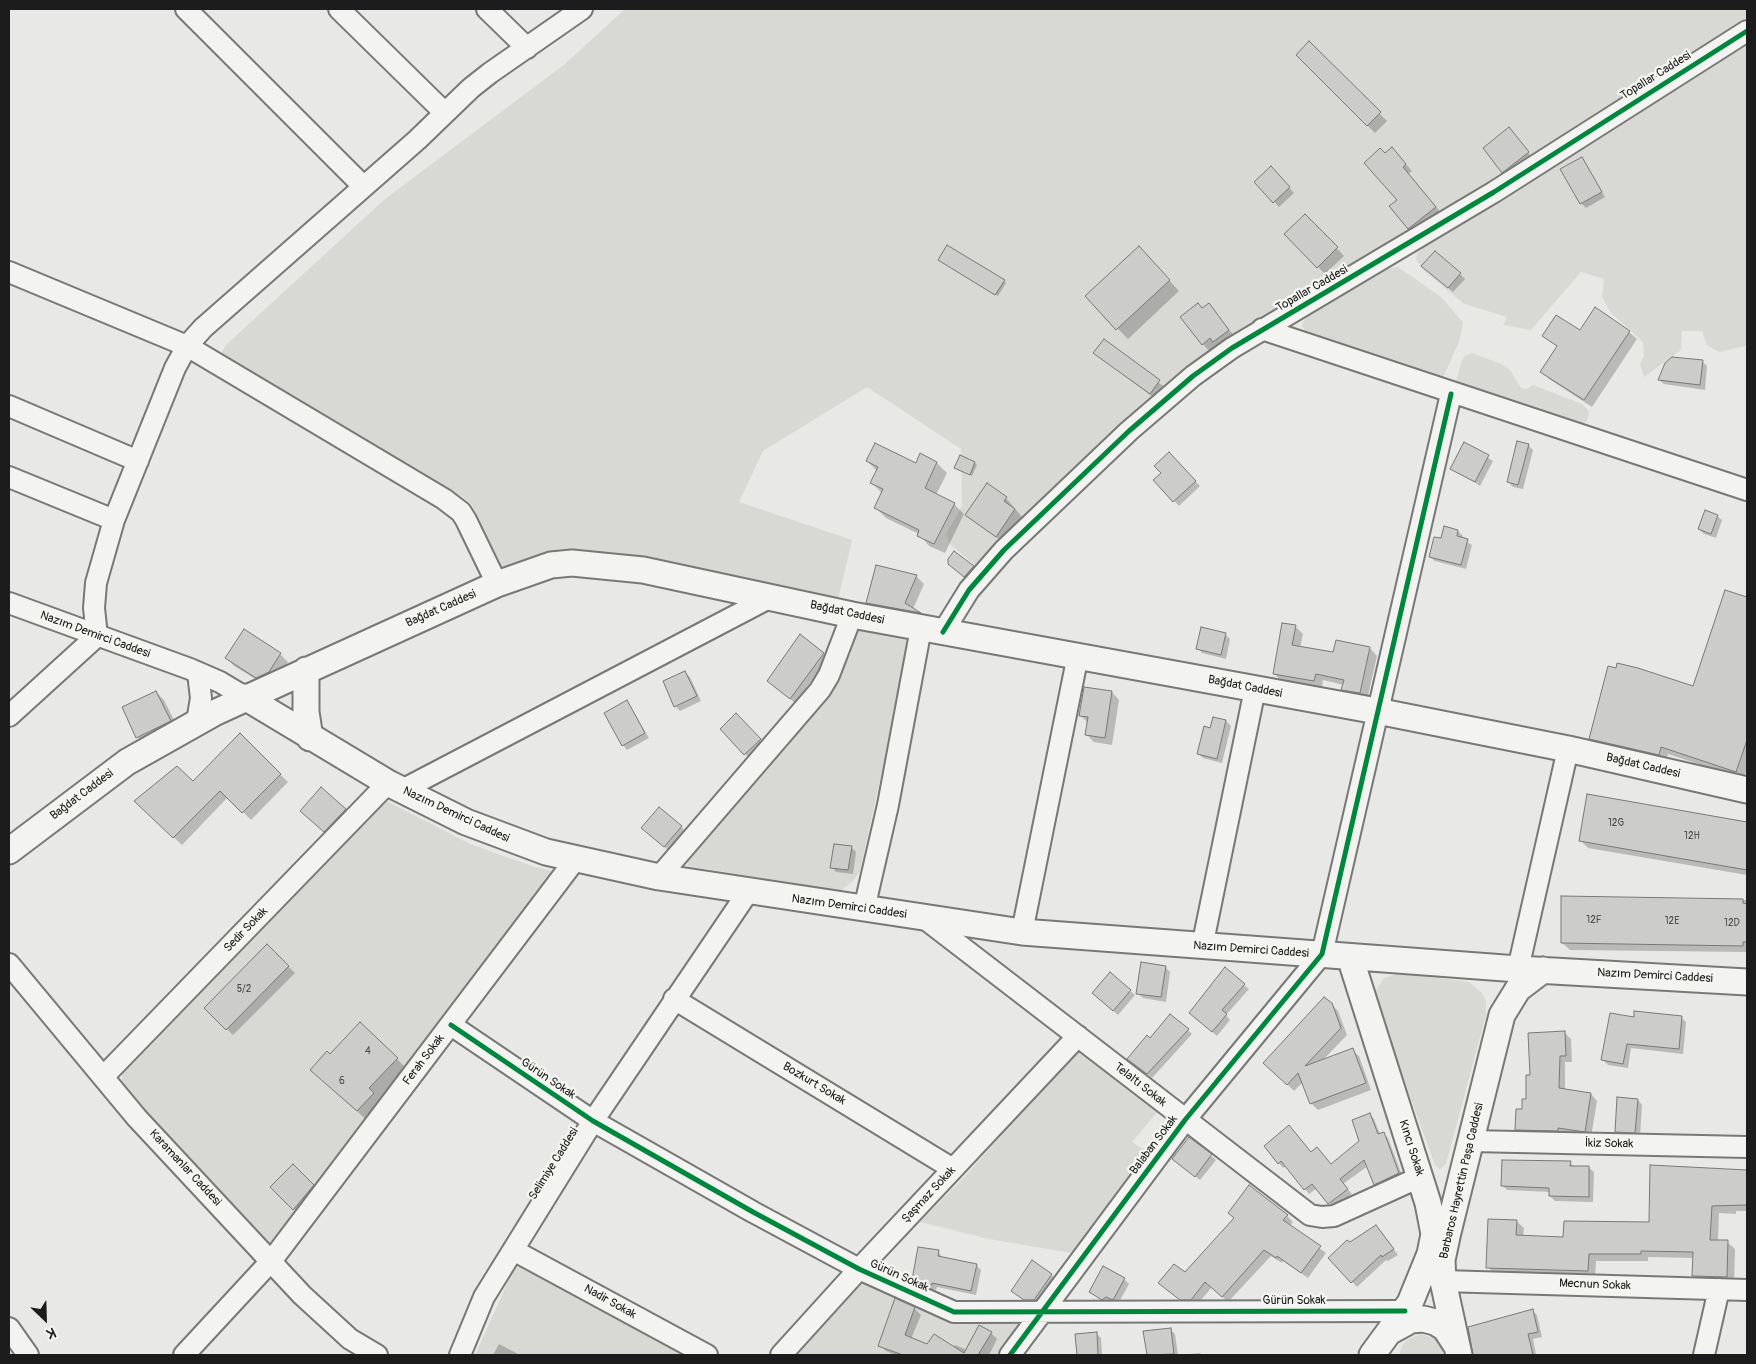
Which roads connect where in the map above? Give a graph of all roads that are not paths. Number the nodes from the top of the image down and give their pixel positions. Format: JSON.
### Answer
{"nodes":[{"id":1,"x":186,"y":9,"type":"edge"},
{"id":2,"x":339,"y":9,"type":"edge"},
{"id":3,"x":487,"y":9,"type":"edge"},
{"id":4,"x":582,"y":9,"type":"edge"},
{"id":5,"x":1747,"y":31,"type":"edge"},
{"id":6,"x":527,"y":48,"type":"junction"},
{"id":7,"x":445,"y":112,"type":"junction"},
{"id":8,"x":363,"y":186,"type":"junction"},
{"id":9,"x":9,"y":272,"type":"edge"},
{"id":10,"x":1262,"y":329,"type":"junction"},
{"id":11,"x":187,"y":346,"type":"junction"},
{"id":12,"x":1451,"y":394,"type":"junction"},
{"id":13,"x":9,"y":406,"type":"edge"},
{"id":14,"x":138,"y":460,"type":"junction"},
{"id":15,"x":9,"y":477,"type":"edge"},
{"id":16,"x":1747,"y":490,"type":"edge"},
{"id":17,"x":114,"y":520,"type":"junction"},
{"id":18,"x":497,"y":584,"type":"junction"},
{"id":19,"x":771,"y":596,"type":"junction"},
{"id":20,"x":9,"y":603,"type":"edge"},
{"id":21,"x":852,"y":615,"type":"junction"},
{"id":22,"x":932,"y":630,"type":"junction"},
{"id":23,"x":97,"y":636,"type":"junction"},
{"id":24,"x":1078,"y":655,"type":"junction"},
{"id":25,"x":306,"y":670,"type":"junction"},
{"id":26,"x":198,"y":673,"type":"junction"},
{"id":27,"x":1255,"y":689,"type":"junction"},
{"id":28,"x":245,"y":697,"type":"junction"},
{"id":29,"x":1377,"y":711,"type":"junction"},
{"id":30,"x":9,"y":716,"type":"edge"},
{"id":31,"x":197,"y":722,"type":"junction"},
{"id":32,"x":310,"y":738,"type":"junction"},
{"id":33,"x":1568,"y":749,"type":"junction"},
{"id":34,"x":395,"y":786,"type":"junction"},
{"id":35,"x":1747,"y":790,"type":"edge"},
{"id":36,"x":9,"y":851,"type":"edge"},
{"id":37,"x":575,"y":860,"type":"junction"},
{"id":38,"x":659,"y":877,"type":"junction"},
{"id":39,"x":748,"y":892,"type":"junction"},
{"id":40,"x":864,"y":909,"type":"junction"},
{"id":41,"x":924,"y":918,"type":"junction"},
{"id":42,"x":1022,"y":932,"type":"junction"},
{"id":43,"x":1202,"y":947,"type":"junction"},
{"id":44,"x":1322,"y":954,"type":"junction"},
{"id":45,"x":1350,"y":957,"type":"junction"},
{"id":46,"x":9,"y":964,"type":"edge"},
{"id":47,"x":1483,"y":966,"type":"junction"},
{"id":48,"x":1518,"y":969,"type":"junction"},
{"id":49,"x":1543,"y":970,"type":"junction"},
{"id":50,"x":1747,"y":982,"type":"edge"},
{"id":51,"x":674,"y":999,"type":"junction"},
{"id":52,"x":1502,"y":1015,"type":"junction"},
{"id":53,"x":451,"y":1025,"type":"junction"},
{"id":54,"x":1078,"y":1036,"type":"junction"},
{"id":55,"x":103,"y":1077,"type":"junction"},
{"id":56,"x":1185,"y":1120,"type":"junction"},
{"id":57,"x":593,"y":1121,"type":"junction"},
{"id":58,"x":1471,"y":1140,"type":"junction"},
{"id":59,"x":1747,"y":1147,"type":"edge"},
{"id":60,"x":953,"y":1169,"type":"junction"},
{"id":61,"x":1420,"y":1177,"type":"junction"},
{"id":62,"x":512,"y":1250,"type":"junction"},
{"id":63,"x":272,"y":1260,"type":"junction"},
{"id":64,"x":859,"y":1269,"type":"junction"},
{"id":65,"x":1443,"y":1281,"type":"junction"},
{"id":66,"x":1720,"y":1289,"type":"junction"},
{"id":67,"x":1747,"y":1290,"type":"edge"},
{"id":68,"x":1405,"y":1310,"type":"junction"},
{"id":69,"x":1042,"y":1313,"type":"junction"},
{"id":70,"x":9,"y":1328,"type":"edge"},
{"id":71,"x":1385,"y":1344,"type":"edge"},
{"id":72,"x":1458,"y":1353,"type":"edge"},
{"id":73,"x":28,"y":1355,"type":"edge"},
{"id":74,"x":184,"y":1355,"type":"edge"},
{"id":75,"x":378,"y":1355,"type":"edge"},
{"id":76,"x":460,"y":1355,"type":"edge"},
{"id":77,"x":707,"y":1355,"type":"edge"},
{"id":78,"x":781,"y":1355,"type":"edge"},
{"id":79,"x":1010,"y":1355,"type":"edge"},
{"id":80,"x":1372,"y":1355,"type":"edge"},
{"id":81,"x":1704,"y":1355,"type":"edge"}],
"edges":[{"from":1,"to":8,"type":"street"},
{"from":2,"to":7,"type":"street"},
{"from":3,"to":6,"type":"street"},
{"from":4,"to":6,"type":"street"},
{"from":5,"to":10,"type":"street","name":"Topallar Caddesi"},
{"from":6,"to":7,"type":"street"},
{"from":7,"to":8,"type":"street"},
{"from":8,"to":11,"type":"street"},
{"from":9,"to":11,"type":"street"},
{"from":10,"to":12,"type":"street"},
{"from":10,"to":22,"type":"street","name":"Topallar Caddesi"},
{"from":11,"to":14,"type":"street"},
{"from":11,"to":18,"type":"street"},
{"from":12,"to":16,"type":"street"},
{"from":12,"to":29,"type":"street"},
{"from":13,"to":14,"type":"street"},
{"from":14,"to":17,"type":"street"},
{"from":15,"to":17,"type":"street"},
{"from":17,"to":23,"type":"street"},
{"from":18,"to":19,"type":"main road","name":"Bağdat Caddesi"},
{"from":18,"to":25,"type":"main road","name":"Bağdat Caddesi"},
{"from":19,"to":21,"type":"main road","name":"Bağdat Caddesi"},
{"from":19,"to":34,"type":"street","name":"Sedir Sokak"},
{"from":20,"to":23,"type":"street","name":"Nazım Demirci Caddesi"},
{"from":21,"to":22,"type":"main road","name":"Bağdat Caddesi"},
{"from":21,"to":38,"type":"street"},
{"from":22,"to":24,"type":"main road","name":"Bağdat Caddesi"},
{"from":22,"to":40,"type":"street"},
{"from":23,"to":26,"type":"street","name":"Nazım Demirci Caddesi"},
{"from":23,"to":30,"type":"street"},
{"from":24,"to":27,"type":"main road","name":"Bağdat Caddesi"},
{"from":24,"to":42,"type":"street"},
{"from":25,"to":28,"type":"main road","name":"Bağdat Caddesi"},
{"from":25,"to":32,"type":"main road"},
{"from":26,"to":28,"type":"street","name":"Nazım Demirci Caddesi"},
{"from":26,"to":31,"type":"street"},
{"from":27,"to":29,"type":"main road","name":"Bağdat Caddesi"},
{"from":27,"to":43,"type":"street"},
{"from":28,"to":31,"type":"main road","name":"Bağdat Caddesi"},
{"from":28,"to":32,"type":"main road","name":"Nazım Demirci Caddesi"},
{"from":29,"to":33,"type":"main road","name":"Bağdat Caddesi"},
{"from":29,"to":44,"type":"street"},
{"from":31,"to":36,"type":"main road","name":"Bağdat Caddesi"},
{"from":32,"to":34,"type":"main road","name":"Nazım Demirci Caddesi"},
{"from":33,"to":35,"type":"main road","name":"Bağdat Caddesi"},
{"from":33,"to":48,"type":"street"},
{"from":34,"to":37,"type":"main road","name":"Nazım Demirci Caddesi"},
{"from":34,"to":55,"type":"street","name":"Sedir Sokak"},
{"from":37,"to":38,"type":"main road","name":"Nazım Demirci Caddesi"},
{"from":37,"to":53,"type":"street","name":"Ferah Sokak"},
{"from":38,"to":39,"type":"main road","name":"Nazım Demirci Caddesi"},
{"from":39,"to":40,"type":"main road","name":"Nazım Demirci Caddesi"},
{"from":39,"to":51,"type":"street","name":"Selimiye Caddesi"},
{"from":40,"to":41,"type":"main road","name":"Nazım Demirci Caddesi"},
{"from":41,"to":42,"type":"main road","name":"Nazım Demirci Caddesi"},
{"from":41,"to":54,"type":"street","name":"Telaltı Sokak"},
{"from":42,"to":43,"type":"main road","name":"Nazım Demirci Caddesi"},
{"from":43,"to":44,"type":"main road","name":"Nazım Demirci Caddesi"},
{"from":44,"to":45,"type":"main road","name":"Nazım Demirci Caddesi"},
{"from":44,"to":56,"type":"street","name":"Balaban Sokak"},
{"from":45,"to":47,"type":"main road","name":"Nazım Demirci Caddesi"},
{"from":45,"to":61,"type":"main road","name":"Kıncı Sokak"},
{"from":46,"to":55,"type":"street","name":"Karamanlar Caddesi"},
{"from":47,"to":48,"type":"main road","name":"Nazım Demirci Caddesi"},
{"from":47,"to":52,"type":"main road"},
{"from":48,"to":49,"type":"main road","name":"Nazım Demirci Caddesi"},
{"from":49,"to":50,"type":"main road","name":"Nazım Demirci Caddesi"},
{"from":49,"to":52,"type":"main road"},
{"from":51,"to":57,"type":"street","name":"Selimiye Caddesi"},
{"from":51,"to":60,"type":"street","name":"Bozkurt Sokak"},
{"from":52,"to":58,"type":"main road","name":"Barbaros Hayrettin Paşa Caddesi"},
{"from":53,"to":57,"type":"street","name":"Gürün Sokak"},
{"from":53,"to":63,"type":"street","name":"Ferah Sokak"},
{"from":54,"to":56,"type":"street","name":"Telaltı Sokak"},
{"from":54,"to":60,"type":"street","name":"Şaşmaz Sokak"},
{"from":55,"to":63,"type":"street","name":"Karamanlar Caddesi"},
{"from":56,"to":61,"type":"street","name":"Telaltı Sokak"},
{"from":56,"to":69,"type":"street","name":"Balaban Sokak"},
{"from":57,"to":62,"type":"street","name":"Selimiye Caddesi"},
{"from":57,"to":64,"type":"street","name":"Gürün Sokak"},
{"from":58,"to":59,"type":"street","name":"İkiz Sokak"},
{"from":58,"to":65,"type":"main road","name":"Barbaros Hayrettin Paşa Caddesi"},
{"from":60,"to":64,"type":"street","name":"Şaşmaz Sokak"},
{"from":61,"to":68,"type":"main road","name":"Kıncı Sokak"},
{"from":62,"to":76,"type":"street","name":"Selimiye Caddesi"},
{"from":62,"to":77,"type":"street","name":"Nadir Sokak"},
{"from":63,"to":74,"type":"street","name":"Ferah Sokak"},
{"from":63,"to":75,"type":"street","name":"Karamanlar Caddesi"},
{"from":64,"to":69,"type":"street","name":"Gürün Sokak"},
{"from":64,"to":78,"type":"street","name":"Şaşmaz Sokak"},
{"from":65,"to":66,"type":"street","name":"Mecnun Sokak"},
{"from":65,"to":72,"type":"main road","name":"Barbaros Hayrettin Paşa Caddesi"},
{"from":66,"to":67,"type":"street","name":"Mecnun Sokak"},
{"from":66,"to":81,"type":"street"},
{"from":68,"to":69,"type":"street","name":"Gürün Sokak"},
{"from":68,"to":71,"type":"main road","name":"Kıncı Sokak"},
{"from":69,"to":79,"type":"street","name":"Balaban Sokak"},
{"from":70,"to":73,"type":"street"},
{"from":71,"to":72,"type":"main road"},
{"from":71,"to":80,"type":"main road","name":"Kıncı Sokak"}]}
